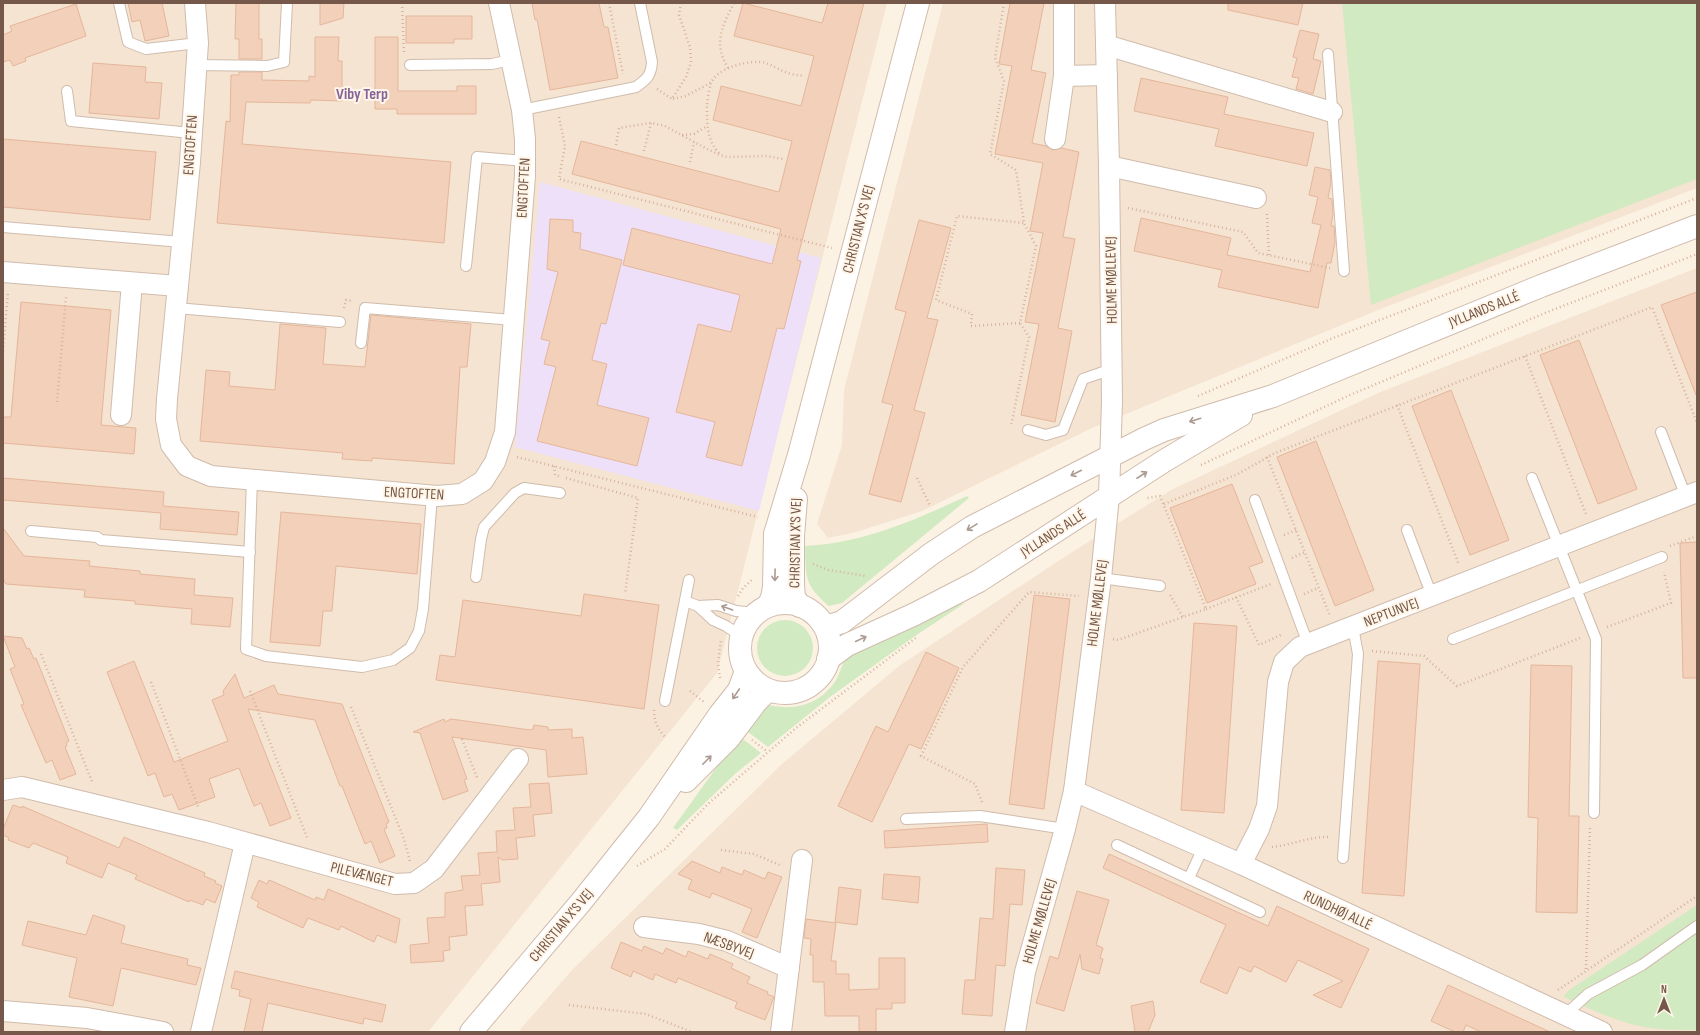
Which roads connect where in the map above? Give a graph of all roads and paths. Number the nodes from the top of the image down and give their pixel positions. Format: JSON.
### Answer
{"nodes":[{"id":1,"x":118,"y":3,"type":"edge"},
{"id":2,"x":194,"y":3,"type":"edge"},
{"id":3,"x":287,"y":3,"type":"edge"},
{"id":4,"x":402,"y":3,"type":"edge"},
{"id":5,"x":499,"y":3,"type":"edge"},
{"id":6,"x":609,"y":3,"type":"edge"},
{"id":7,"x":640,"y":3,"type":"edge"},
{"id":8,"x":681,"y":3,"type":"edge"},
{"id":9,"x":734,"y":3,"type":"edge"},
{"id":10,"x":918,"y":3,"type":"edge"},
{"id":11,"x":1004,"y":3,"type":"edge"},
{"id":12,"x":1064,"y":3,"type":"edge"},
{"id":13,"x":1105,"y":3,"type":"edge"},
{"id":14,"x":198,"y":43,"type":"junction"},
{"id":15,"x":1106,"y":45,"type":"junction"},
{"id":16,"x":1328,"y":54,"type":"dead end"},
{"id":17,"x":511,"y":60,"type":"junction"},
{"id":18,"x":195,"y":64,"type":"junction"},
{"id":19,"x":410,"y":65,"type":"joint"},
{"id":20,"x":728,"y":68,"type":"junction"},
{"id":21,"x":1106,"y":75,"type":"junction"},
{"id":22,"x":804,"y":76,"type":"dead end"},
{"id":23,"x":1064,"y":76,"type":"junction"},
{"id":24,"x":712,"y":82,"type":"junction"},
{"id":25,"x":626,"y":88,"type":"junction"},
{"id":26,"x":67,"y":91,"type":"dead end"},
{"id":27,"x":556,"y":102,"type":"junction"},
{"id":28,"x":522,"y":110,"type":"junction"},
{"id":29,"x":1332,"y":112,"type":"junction"},
{"id":30,"x":651,"y":123,"type":"junction"},
{"id":31,"x":707,"y":126,"type":"junction"},
{"id":32,"x":191,"y":133,"type":"junction"},
{"id":33,"x":682,"y":135,"type":"junction"},
{"id":34,"x":1055,"y":139,"type":"dead end"},
{"id":35,"x":694,"y":142,"type":"junction"},
{"id":36,"x":616,"y":144,"type":"dead end"},
{"id":37,"x":644,"y":151,"type":"dead end"},
{"id":38,"x":720,"y":155,"type":"junction"},
{"id":39,"x":784,"y":159,"type":"dead end"},
{"id":40,"x":525,"y":161,"type":"junction"},
{"id":41,"x":690,"y":162,"type":"dead end"},
{"id":42,"x":1109,"y":166,"type":"junction"},
{"id":43,"x":1256,"y":198,"type":"joint"},
{"id":44,"x":1697,"y":198,"type":"edge"},
{"id":45,"x":1110,"y":204,"type":"junction"},
{"id":46,"x":1024,"y":223,"type":"junction"},
{"id":47,"x":1697,"y":226,"type":"edge"},
{"id":48,"x":3,"y":227,"type":"edge"},
{"id":49,"x":182,"y":242,"type":"junction"},
{"id":50,"x":852,"y":253,"type":"junction"},
{"id":51,"x":1697,"y":254,"type":"edge"},
{"id":52,"x":1269,"y":256,"type":"junction"},
{"id":53,"x":466,"y":266,"type":"dead end"},
{"id":54,"x":1344,"y":271,"type":"joint"},
{"id":55,"x":6,"y":272,"type":"edge"},
{"id":56,"x":68,"y":277,"type":"junction"},
{"id":57,"x":132,"y":283,"type":"junction"},
{"id":58,"x":178,"y":286,"type":"junction"},
{"id":59,"x":176,"y":308,"type":"junction"},
{"id":60,"x":514,"y":320,"type":"junction"},
{"id":61,"x":340,"y":322,"type":"dead end"},
{"id":62,"x":1020,"y":323,"type":"junction"},
{"id":63,"x":361,"y":344,"type":"dead end"},
{"id":64,"x":3,"y":351,"type":"edge"},
{"id":65,"x":1525,"y":356,"type":"junction"},
{"id":66,"x":1112,"y":369,"type":"junction"},
{"id":67,"x":1273,"y":396,"type":"junction"},
{"id":68,"x":1194,"y":398,"type":"dead end"},
{"id":69,"x":57,"y":402,"type":"dead end"},
{"id":70,"x":1397,"y":405,"type":"junction"},
{"id":71,"x":121,"y":415,"type":"dead end"},
{"id":72,"x":1697,"y":422,"type":"edge"},
{"id":73,"x":1011,"y":426,"type":"dead end"},
{"id":74,"x":1028,"y":430,"type":"dead end"},
{"id":75,"x":1661,"y":432,"type":"dead end"},
{"id":76,"x":499,"y":452,"type":"junction"},
{"id":77,"x":799,"y":455,"type":"junction"},
{"id":78,"x":1111,"y":456,"type":"junction"},
{"id":79,"x":1267,"y":457,"type":"junction"},
{"id":80,"x":554,"y":466,"type":"junction"},
{"id":81,"x":1196,"y":467,"type":"dead end"},
{"id":82,"x":917,"y":478,"type":"dead end"},
{"id":83,"x":1532,"y":478,"type":"dead end"},
{"id":84,"x":252,"y":480,"type":"junction"},
{"id":85,"x":560,"y":493,"type":"dead end"},
{"id":86,"x":1691,"y":495,"type":"edge"},
{"id":87,"x":432,"y":496,"type":"junction"},
{"id":88,"x":1109,"y":496,"type":"junction"},
{"id":89,"x":1255,"y":500,"type":"dead end"},
{"id":90,"x":1164,"y":504,"type":"dead end"},
{"id":91,"x":930,"y":506,"type":"dead end"},
{"id":92,"x":757,"y":524,"type":"dead end"},
{"id":93,"x":1407,"y":530,"type":"dead end"},
{"id":94,"x":31,"y":531,"type":"dead end"},
{"id":95,"x":1593,"y":533,"type":"junction"},
{"id":96,"x":1697,"y":536,"type":"edge"},
{"id":97,"x":1559,"y":546,"type":"junction"},
{"id":98,"x":250,"y":552,"type":"junction"},
{"id":99,"x":1662,"y":557,"type":"junction"},
{"id":100,"x":476,"y":577,"type":"dead end"},
{"id":101,"x":1100,"y":578,"type":"junction"},
{"id":102,"x":1284,"y":578,"type":"junction"},
{"id":103,"x":689,"y":580,"type":"dead end"},
{"id":104,"x":1466,"y":583,"type":"junction"},
{"id":105,"x":1160,"y":586,"type":"joint"},
{"id":106,"x":1577,"y":591,"type":"junction"},
{"id":107,"x":625,"y":594,"type":"dead end"},
{"id":108,"x":1432,"y":596,"type":"junction"},
{"id":109,"x":1236,"y":597,"type":"junction"},
{"id":110,"x":1098,"y":598,"type":"junction"},
{"id":111,"x":685,"y":601,"type":"junction"},
{"id":112,"x":698,"y":606,"type":"junction"},
{"id":113,"x":800,"y":606,"type":"junction"},
{"id":114,"x":1206,"y":608,"type":"dead end"},
{"id":115,"x":762,"y":610,"type":"junction"},
{"id":116,"x":1183,"y":617,"type":"dead end"},
{"id":117,"x":823,"y":624,"type":"junction"},
{"id":118,"x":1340,"y":625,"type":"junction"},
{"id":119,"x":1593,"y":632,"type":"junction"},
{"id":120,"x":923,"y":633,"type":"dead end"},
{"id":121,"x":1305,"y":635,"type":"junction"},
{"id":122,"x":741,"y":636,"type":"junction"},
{"id":123,"x":1453,"y":639,"type":"dead end"},
{"id":124,"x":1357,"y":649,"type":"junction"},
{"id":125,"x":41,"y":654,"type":"dead end"},
{"id":126,"x":828,"y":659,"type":"junction"},
{"id":127,"x":746,"y":671,"type":"junction"},
{"id":128,"x":151,"y":682,"type":"dead end"},
{"id":129,"x":768,"y":690,"type":"junction"},
{"id":130,"x":250,"y":691,"type":"dead end"},
{"id":131,"x":690,"y":692,"type":"dead end"},
{"id":132,"x":665,"y":700,"type":"joint"},
{"id":133,"x":710,"y":706,"type":"dead end"},
{"id":134,"x":351,"y":707,"type":"dead end"},
{"id":135,"x":664,"y":737,"type":"dead end"},
{"id":136,"x":462,"y":739,"type":"dead end"},
{"id":137,"x":518,"y":758,"type":"dead end"},
{"id":138,"x":3,"y":790,"type":"edge"},
{"id":139,"x":1074,"y":791,"type":"junction"},
{"id":140,"x":486,"y":801,"type":"junction"},
{"id":141,"x":102,"y":806,"type":"junction"},
{"id":142,"x":1594,"y":813,"type":"joint"},
{"id":143,"x":649,"y":816,"type":"junction"},
{"id":144,"x":988,"y":818,"type":"junction"},
{"id":145,"x":906,"y":820,"type":"dead end"},
{"id":146,"x":1065,"y":829,"type":"junction"},
{"id":147,"x":208,"y":832,"type":"junction"},
{"id":148,"x":1344,"y":837,"type":"junction"},
{"id":149,"x":245,"y":843,"type":"junction"},
{"id":150,"x":1117,"y":845,"type":"dead end"},
{"id":151,"x":1203,"y":848,"type":"junction"},
{"id":152,"x":721,"y":850,"type":"dead end"},
{"id":153,"x":1245,"y":856,"type":"junction"},
{"id":154,"x":1343,"y":858,"type":"dead end"},
{"id":155,"x":317,"y":862,"type":"junction"},
{"id":156,"x":801,"y":867,"type":"joint"},
{"id":157,"x":633,"y":869,"type":"dead end"},
{"id":158,"x":1189,"y":878,"type":"junction"},
{"id":159,"x":414,"y":883,"type":"junction"},
{"id":160,"x":1697,"y":896,"type":"edge"},
{"id":161,"x":1260,"y":912,"type":"dead end"},
{"id":162,"x":1697,"y":926,"type":"edge"},
{"id":163,"x":644,"y":927,"type":"dead end"},
{"id":164,"x":789,"y":968,"type":"junction"},
{"id":165,"x":1586,"y":970,"type":"junction"},
{"id":166,"x":1539,"y":1003,"type":"junction"},
{"id":167,"x":569,"y":1005,"type":"dead end"},
{"id":168,"x":3,"y":1011,"type":"edge"},
{"id":169,"x":1565,"y":1015,"type":"junction"},
{"id":170,"x":163,"y":1032,"type":"edge"},
{"id":171,"x":201,"y":1032,"type":"edge"},
{"id":172,"x":471,"y":1032,"type":"edge"},
{"id":173,"x":692,"y":1032,"type":"edge"},
{"id":174,"x":781,"y":1032,"type":"edge"},
{"id":175,"x":1014,"y":1032,"type":"edge"},
{"id":176,"x":1602,"y":1032,"type":"edge"}],
"edges":[{"from":1,"to":14,"type":"lane"},
{"from":2,"to":14,"type":"street","name":"ENGTOFTEN"},
{"from":3,"to":18,"type":"lane"},
{"from":4,"to":19,"type":"path"},
{"from":5,"to":17,"type":"street","name":"ENGTOFTEN"},
{"from":6,"to":25,"type":"path"},
{"from":7,"to":25,"type":"lane"},
{"from":8,"to":24,"type":"path"},
{"from":9,"to":20,"type":"path"},
{"from":10,"to":50,"type":"street","name":"CHRISTIAN X'S VEJ"},
{"from":11,"to":46,"type":"path"},
{"from":12,"to":23,"type":"street"},
{"from":13,"to":15,"type":"street","name":"HOLME MØLLEVEJ"},
{"from":14,"to":18,"type":"street","name":"ENGTOFTEN"},
{"from":15,"to":21,"type":"street","name":"HOLME MØLLEVEJ"},
{"from":15,"to":29,"type":"street"},
{"from":16,"to":29,"type":"lane"},
{"from":17,"to":19,"type":"lane"},
{"from":17,"to":28,"type":"street","name":"ENGTOFTEN"},
{"from":18,"to":32,"type":"street","name":"ENGTOFTEN"},
{"from":20,"to":22,"type":"path"},
{"from":20,"to":24,"type":"path"},
{"from":21,"to":23,"type":"street"},
{"from":21,"to":42,"type":"street","name":"HOLME MØLLEVEJ"},
{"from":23,"to":34,"type":"street"},
{"from":24,"to":31,"type":"path"},
{"from":25,"to":27,"type":"lane"},
{"from":26,"to":32,"type":"lane"},
{"from":27,"to":28,"type":"lane"},
{"from":27,"to":50,"type":"path"},
{"from":28,"to":40,"type":"street","name":"ENGTOFTEN"},
{"from":29,"to":54,"type":"lane"},
{"from":30,"to":33,"type":"path"},
{"from":30,"to":36,"type":"path"},
{"from":30,"to":37,"type":"path"},
{"from":31,"to":33,"type":"path"},
{"from":31,"to":38,"type":"path"},
{"from":32,"to":49,"type":"street","name":"ENGTOFTEN"},
{"from":33,"to":35,"type":"path"},
{"from":35,"to":38,"type":"path"},
{"from":35,"to":41,"type":"path"},
{"from":38,"to":39,"type":"path"},
{"from":40,"to":53,"type":"lane"},
{"from":40,"to":60,"type":"street","name":"ENGTOFTEN"},
{"from":42,"to":43,"type":"street"},
{"from":42,"to":45,"type":"street","name":"HOLME MØLLEVEJ"},
{"from":43,"to":52,"type":"path"},
{"from":44,"to":68,"type":"path"},
{"from":45,"to":52,"type":"path"},
{"from":45,"to":66,"type":"street","name":"HOLME MØLLEVEJ"},
{"from":46,"to":62,"type":"path"},
{"from":46,"to":62,"type":"path"},
{"from":47,"to":67,"type":"street","name":"JYLLANDS ALLÉ"},
{"from":48,"to":49,"type":"lane"},
{"from":49,"to":58,"type":"street","name":"ENGTOFTEN"},
{"from":50,"to":77,"type":"street","name":"CHRISTIAN X'S VEJ"},
{"from":51,"to":81,"type":"path"},
{"from":52,"to":54,"type":"path"},
{"from":55,"to":56,"type":"street"},
{"from":55,"to":64,"type":"path"},
{"from":56,"to":57,"type":"street"},
{"from":56,"to":69,"type":"path"},
{"from":57,"to":58,"type":"street"},
{"from":57,"to":71,"type":"street"},
{"from":58,"to":59,"type":"street","name":"ENGTOFTEN"},
{"from":59,"to":61,"type":"lane"},
{"from":59,"to":84,"type":"street","name":"ENGTOFTEN"},
{"from":60,"to":63,"type":"lane"},
{"from":60,"to":76,"type":"street","name":"ENGTOFTEN"},
{"from":62,"to":73,"type":"path"},
{"from":65,"to":70,"type":"path"},
{"from":65,"to":72,"type":"path"},
{"from":65,"to":95,"type":"path"},
{"from":66,"to":74,"type":"lane"},
{"from":66,"to":78,"type":"street","name":"HOLME MØLLEVEJ"},
{"from":67,"to":78,"type":"street","name":"JYLLANDS ALLÉ","one_way":true},
{"from":88,"to":67,"type":"street","name":"JYLLANDS ALLÉ","one_way":true},
{"from":70,"to":79,"type":"path"},
{"from":70,"to":104,"type":"path"},
{"from":75,"to":86,"type":"lane"},
{"from":76,"to":80,"type":"path"},
{"from":76,"to":87,"type":"street","name":"ENGTOFTEN"},
{"from":77,"to":113,"type":"street","name":"CHRISTIAN X'S VEJ"},
{"from":77,"to":115,"type":"street","name":"CHRISTIAN X'S VEJ","one_way":true},
{"from":78,"to":88,"type":"street","name":"HOLME MØLLEVEJ"},
{"from":78,"to":117,"type":"street","name":"JYLLANDS ALLÉ","one_way":true},
{"from":79,"to":90,"type":"path"},
{"from":79,"to":118,"type":"path"},
{"from":80,"to":92,"type":"path"},
{"from":80,"to":107,"type":"path"},
{"from":82,"to":91,"type":"path"},
{"from":83,"to":97,"type":"lane"},
{"from":84,"to":87,"type":"street","name":"ENGTOFTEN"},
{"from":84,"to":98,"type":"lane"},
{"from":85,"to":100,"type":"lane"},
{"from":86,"to":95,"type":"street","name":"NEPTUNVEJ"},
{"from":87,"to":98,"type":"lane"},
{"from":88,"to":101,"type":"street","name":"HOLME MØLLEVEJ"},
{"from":126,"to":88,"type":"street","name":"JYLLANDS ALLÉ","one_way":true},
{"from":89,"to":102,"type":"lane"},
{"from":93,"to":108,"type":"lane"},
{"from":94,"to":98,"type":"lane"},
{"from":95,"to":97,"type":"street","name":"NEPTUNVEJ"},
{"from":96,"to":99,"type":"path"},
{"from":97,"to":104,"type":"street","name":"NEPTUNVEJ"},
{"from":97,"to":106,"type":"lane"},
{"from":99,"to":106,"type":"lane"},
{"from":99,"to":119,"type":"path"},
{"from":101,"to":105,"type":"lane"},
{"from":101,"to":110,"type":"street","name":"HOLME MØLLEVEJ"},
{"from":102,"to":109,"type":"path"},
{"from":102,"to":121,"type":"lane"},
{"from":103,"to":111,"type":"lane"},
{"from":104,"to":108,"type":"street","name":"NEPTUNVEJ"},
{"from":105,"to":116,"type":"path"},
{"from":106,"to":119,"type":"lane"},
{"from":106,"to":123,"type":"lane"},
{"from":108,"to":118,"type":"street","name":"NEPTUNVEJ"},
{"from":109,"to":114,"type":"path"},
{"from":109,"to":121,"type":"path"},
{"from":110,"to":139,"type":"street","name":"HOLME MØLLEVEJ"},
{"from":110,"to":144,"type":"path"},
{"from":111,"to":112,"type":"lane"},
{"from":111,"to":132,"type":"lane"},
{"from":115,"to":112,"type":"lane","one_way":true},
{"from":112,"to":122,"type":"lane"},
{"from":113,"to":115,"type":"street"},
{"from":113,"to":117,"type":"street"},
{"from":115,"to":122,"type":"street"},
{"from":117,"to":126,"type":"street"},
{"from":118,"to":121,"type":"street","name":"NEPTUNVEJ"},
{"from":118,"to":121,"type":"path"},
{"from":118,"to":124,"type":"lane"},
{"from":119,"to":124,"type":"path"},
{"from":119,"to":142,"type":"lane"},
{"from":120,"to":157,"type":"path"},
{"from":121,"to":153,"type":"street","name":"NEPTUNVEJ"},
{"from":122,"to":127,"type":"street"},
{"from":124,"to":148,"type":"lane"},
{"from":125,"to":141,"type":"path"},
{"from":126,"to":129,"type":"street"},
{"from":127,"to":129,"type":"street"},
{"from":127,"to":143,"type":"street","name":"CHRISTIAN X'S VEJ","one_way":true},
{"from":128,"to":147,"type":"path"},
{"from":143,"to":129,"type":"street","name":"CHRISTIAN X'S VEJ","one_way":true},
{"from":130,"to":155,"type":"path"},
{"from":131,"to":133,"type":"path"},
{"from":132,"to":135,"type":"path"},
{"from":134,"to":159,"type":"path"},
{"from":136,"to":140,"type":"path"},
{"from":137,"to":140,"type":"street","name":"PILEVÆNGET"},
{"from":138,"to":141,"type":"street","name":"PILEVÆNGET"},
{"from":139,"to":146,"type":"street","name":"HOLME MØLLEVEJ"},
{"from":139,"to":151,"type":"street","name":"RUNDHØJ ALLÉ"},
{"from":140,"to":159,"type":"street","name":"PILEVÆNGET"},
{"from":141,"to":147,"type":"street","name":"PILEVÆNGET"},
{"from":142,"to":165,"type":"path"},
{"from":143,"to":172,"type":"street","name":"CHRISTIAN X'S VEJ"},
{"from":144,"to":145,"type":"lane"},
{"from":144,"to":146,"type":"lane"},
{"from":146,"to":175,"type":"street","name":"HOLME MØLLEVEJ"},
{"from":147,"to":149,"type":"street","name":"PILEVÆNGET"},
{"from":148,"to":153,"type":"path"},
{"from":148,"to":154,"type":"lane"},
{"from":149,"to":155,"type":"street","name":"PILEVÆNGET"},
{"from":149,"to":171,"type":"street"},
{"from":150,"to":158,"type":"lane"},
{"from":151,"to":153,"type":"street","name":"RUNDHØJ ALLÉ"},
{"from":151,"to":158,"type":"lane"},
{"from":152,"to":156,"type":"path"},
{"from":153,"to":166,"type":"street","name":"RUNDHØJ ALLÉ"},
{"from":155,"to":159,"type":"street","name":"PILEVÆNGET"},
{"from":156,"to":164,"type":"street"},
{"from":158,"to":161,"type":"lane"},
{"from":160,"to":165,"type":"path"},
{"from":162,"to":169,"type":"lane"},
{"from":163,"to":164,"type":"street","name":"NÆSBYVEJ"},
{"from":164,"to":174,"type":"street"},
{"from":165,"to":166,"type":"path"},
{"from":166,"to":169,"type":"street","name":"RUNDHØJ ALLÉ"},
{"from":167,"to":173,"type":"path"},
{"from":168,"to":170,"type":"street"},
{"from":169,"to":176,"type":"street","name":"RUNDHØJ ALLÉ"}]}
